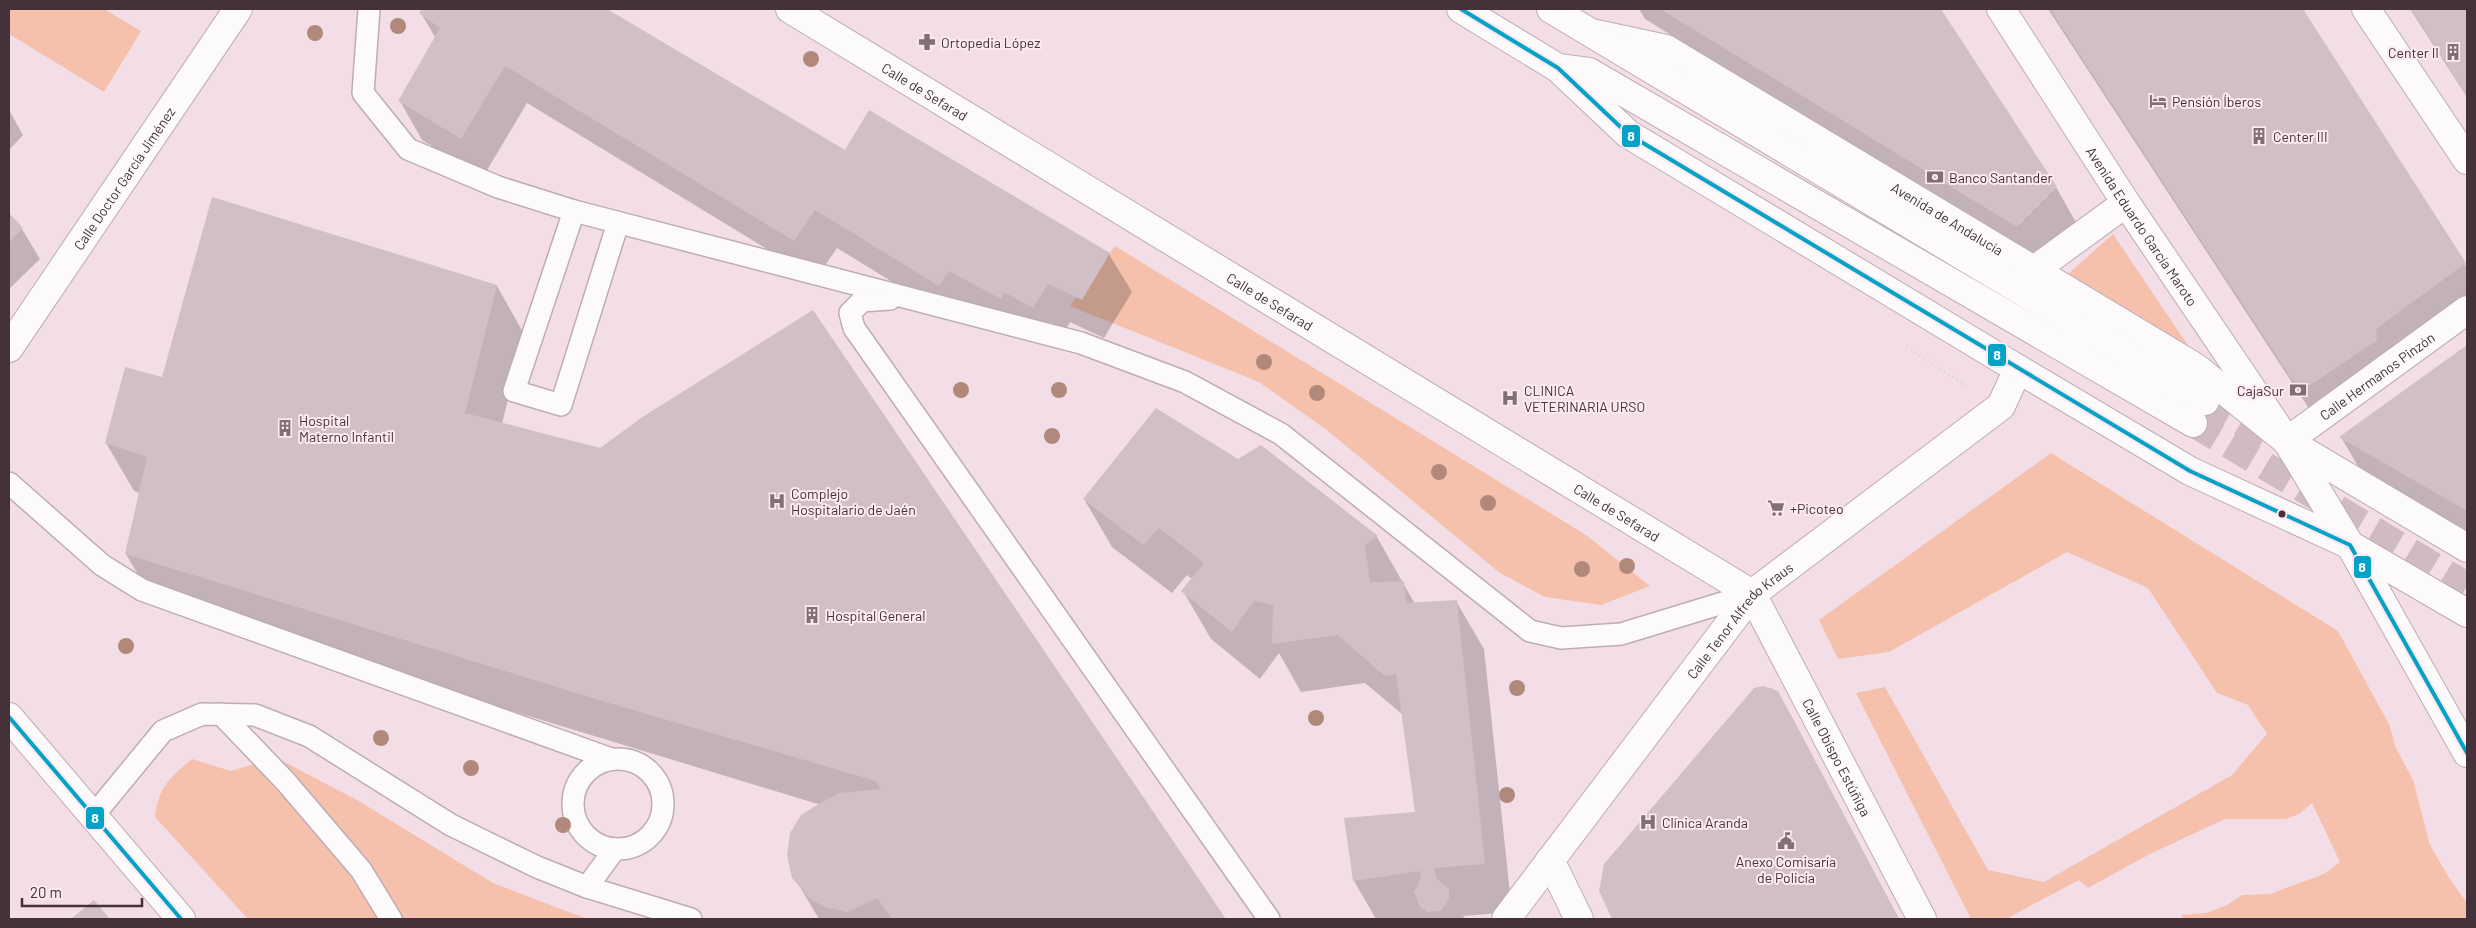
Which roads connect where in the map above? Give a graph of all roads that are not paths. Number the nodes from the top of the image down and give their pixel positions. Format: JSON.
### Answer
{"nodes":[{"id":1,"x":369,"y":9,"type":"edge"},
{"id":2,"x":790,"y":9,"type":"edge"},
{"id":3,"x":1461,"y":9,"type":"edge"},
{"id":4,"x":2001,"y":9,"type":"edge"},
{"id":5,"x":2366,"y":9,"type":"edge"},
{"id":6,"x":1564,"y":12,"type":"edge"},
{"id":7,"x":227,"y":13,"type":"edge"},
{"id":8,"x":1590,"y":33,"type":"junction"},
{"id":9,"x":1558,"y":68,"type":"junction"},
{"id":10,"x":2467,"y":160,"type":"edge"},
{"id":11,"x":2126,"y":203,"type":"junction"},
{"id":12,"x":574,"y":211,"type":"junction"},
{"id":13,"x":618,"y":223,"type":"junction"},
{"id":14,"x":2034,"y":270,"type":"junction"},
{"id":15,"x":902,"y":297,"type":"junction"},
{"id":16,"x":2467,"y":310,"type":"edge"},
{"id":17,"x":9,"y":348,"type":"edge"},
{"id":18,"x":2018,"y":369,"type":"junction"},
{"id":19,"x":2286,"y":441,"type":"junction"},
{"id":20,"x":9,"y":483,"type":"edge"},
{"id":21,"x":2350,"y":545,"type":"junction"},
{"id":22,"x":2467,"y":548,"type":"edge"},
{"id":23,"x":1752,"y":594,"type":"junction"},
{"id":24,"x":2467,"y":614,"type":"edge"},
{"id":25,"x":221,"y":714,"type":"junction"},
{"id":26,"x":9,"y":717,"type":"edge"},
{"id":27,"x":2467,"y":753,"type":"edge"},
{"id":28,"x":611,"y":759,"type":"junction"},
{"id":29,"x":93,"y":816,"type":"junction"},
{"id":30,"x":615,"y":849,"type":"junction"},
{"id":31,"x":1550,"y":860,"type":"junction"},
{"id":32,"x":587,"y":886,"type":"junction"},
{"id":33,"x":181,"y":919,"type":"edge"},
{"id":34,"x":392,"y":919,"type":"edge"},
{"id":35,"x":691,"y":919,"type":"edge"},
{"id":36,"x":1269,"y":919,"type":"edge"},
{"id":37,"x":1506,"y":919,"type":"edge"},
{"id":38,"x":1580,"y":919,"type":"edge"},
{"id":39,"x":1922,"y":919,"type":"edge"}],
"edges":[{"from":1,"to":12,"type":"lane"},
{"from":2,"to":23,"type":"street","name":"Calle de Sefarad"},
{"from":3,"to":9,"type":"street","name":"Avenida de Andalucía"},
{"from":4,"to":11,"type":"street","name":"Avenida Eduardo García Maroto"},
{"from":5,"to":10,"type":"street"},
{"from":6,"to":8,"type":"street","name":"Avenida de Andalucía"},
{"from":7,"to":17,"type":"street","name":"Calle Doctor García Jiménez"},
{"from":8,"to":9,"type":"street","name":"Avenida de Andalucía"},
{"from":8,"to":14,"type":"street","name":"Avenida de Andalucía"},
{"from":9,"to":18,"type":"street","name":"Avenida de Andalucía"},
{"from":11,"to":14,"type":"street"},
{"from":11,"to":19,"type":"street","name":"Avenida Eduardo García Maroto"},
{"from":12,"to":13,"type":"lane"},
{"from":12,"to":13,"type":"lane"},
{"from":13,"to":15,"type":"lane"},
{"from":14,"to":19,"type":"street","name":"Avenida de Andalucía"},
{"from":15,"to":23,"type":"lane"},
{"from":15,"to":36,"type":"lane"},
{"from":16,"to":19,"type":"street","name":"Calle Hermanos Pinzón"},
{"from":18,"to":21,"type":"street","name":"Avenida de Andalucía"},
{"from":18,"to":23,"type":"street","name":"Calle Tenor Alfredo Kraus"},
{"from":19,"to":21,"type":"street","name":"Avenida Eduardo García Maroto"},
{"from":19,"to":22,"type":"street","name":"Avenida Eduardo García Maroto"},
{"from":20,"to":28,"type":"lane"},
{"from":21,"to":24,"type":"street","name":"Avenida Eduardo García Maroto"},
{"from":21,"to":27,"type":"street"},
{"from":23,"to":31,"type":"street","name":"Calle Tenor Alfredo Kraus"},
{"from":23,"to":39,"type":"street","name":"Calle Obispo Estúñiga"},
{"from":25,"to":29,"type":"lane"},
{"from":25,"to":32,"type":"lane"},
{"from":25,"to":34,"type":"lane"},
{"from":26,"to":29,"type":"street"},
{"from":28,"to":30,"type":"lane"},
{"from":28,"to":30,"type":"lane"},
{"from":29,"to":33,"type":"street"},
{"from":30,"to":32,"type":"lane"},
{"from":31,"to":37,"type":"street","name":"Calle Tenor Alfredo Kraus"},
{"from":31,"to":38,"type":"street"},
{"from":32,"to":35,"type":"lane"}]}
